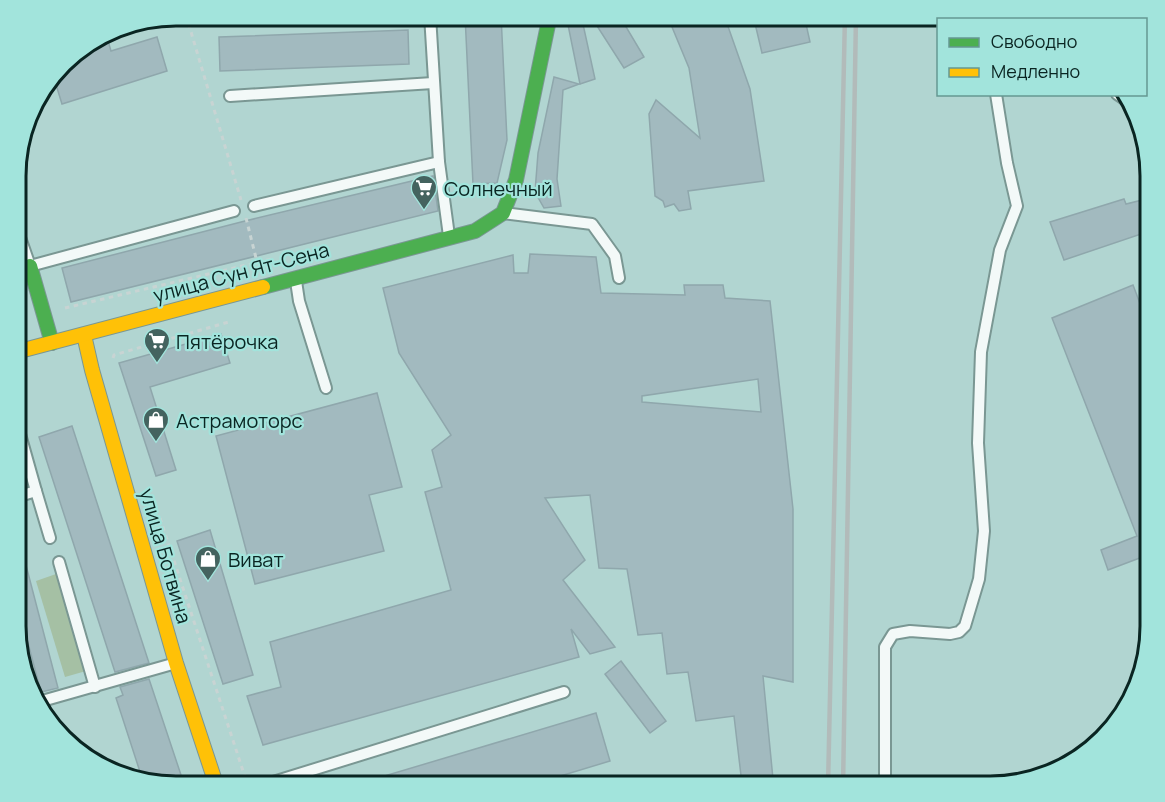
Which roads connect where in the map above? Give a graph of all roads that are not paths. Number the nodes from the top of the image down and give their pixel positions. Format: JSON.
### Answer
{"nodes":[{"id":1,"x":430,"y":26,"type":"edge"},
{"id":2,"x":548,"y":26,"type":"edge"},
{"id":3,"x":433,"y":83,"type":"junction"},
{"id":4,"x":230,"y":96,"type":"dead end"},
{"id":5,"x":996,"y":96,"type":"edge"},
{"id":6,"x":439,"y":162,"type":"junction"},
{"id":7,"x":503,"y":213,"type":"junction"},
{"id":8,"x":449,"y":238,"type":"junction"},
{"id":9,"x":26,"y":255,"type":"edge"},
{"id":10,"x":30,"y":266,"type":"junction"},
{"id":11,"x":295,"y":277,"type":"junction"},
{"id":12,"x":619,"y":278,"type":"dead end"},
{"id":13,"x":84,"y":335,"type":"junction"},
{"id":14,"x":52,"y":343,"type":"junction"},
{"id":15,"x":26,"y":350,"type":"edge"},
{"id":16,"x":326,"y":388,"type":"dead end"},
{"id":17,"x":26,"y":456,"type":"edge"},
{"id":18,"x":36,"y":491,"type":"junction"},
{"id":19,"x":26,"y":494,"type":"edge"},
{"id":20,"x":50,"y":538,"type":"dead end"},
{"id":21,"x":59,"y":562,"type":"dead end"},
{"id":22,"x":176,"y":663,"type":"junction"},
{"id":23,"x":95,"y":687,"type":"junction"},
{"id":24,"x":564,"y":692,"type":"dead end"},
{"id":25,"x":46,"y":700,"type":"edge"},
{"id":26,"x":213,"y":776,"type":"edge"},
{"id":27,"x":292,"y":776,"type":"edge"},
{"id":28,"x":885,"y":776,"type":"edge"}],
"edges":[{"from":1,"to":3,"type":"lane"},
{"from":2,"to":7,"type":"main road"},
{"from":3,"to":4,"type":"lane"},
{"from":3,"to":6,"type":"lane"},
{"from":5,"to":28,"type":"lane"},
{"from":6,"to":8,"type":"lane"},
{"from":6,"to":10,"type":"lane"},
{"from":7,"to":8,"type":"main road","name":"улица Сун Ят-Сена"},
{"from":7,"to":12,"type":"lane"},
{"from":8,"to":11,"type":"main road","name":"улица Сун Ят-Сена"},
{"from":9,"to":10,"type":"lane"},
{"from":10,"to":14,"type":"main road"},
{"from":11,"to":13,"type":"main road","name":"улица Сун Ят-Сена"},
{"from":11,"to":16,"type":"lane"},
{"from":13,"to":14,"type":"main road","name":"улица Сун Ят-Сена"},
{"from":13,"to":22,"type":"main road","name":"улица Ботвина"},
{"from":14,"to":15,"type":"main road","name":"улица Сун Ят-Сена"},
{"from":17,"to":18,"type":"lane"},
{"from":18,"to":19,"type":"lane"},
{"from":18,"to":20,"type":"lane"},
{"from":21,"to":23,"type":"lane"},
{"from":22,"to":23,"type":"lane"},
{"from":22,"to":26,"type":"main road","name":"улица Ботвина"},
{"from":23,"to":25,"type":"lane"},
{"from":24,"to":27,"type":"lane"}]}
